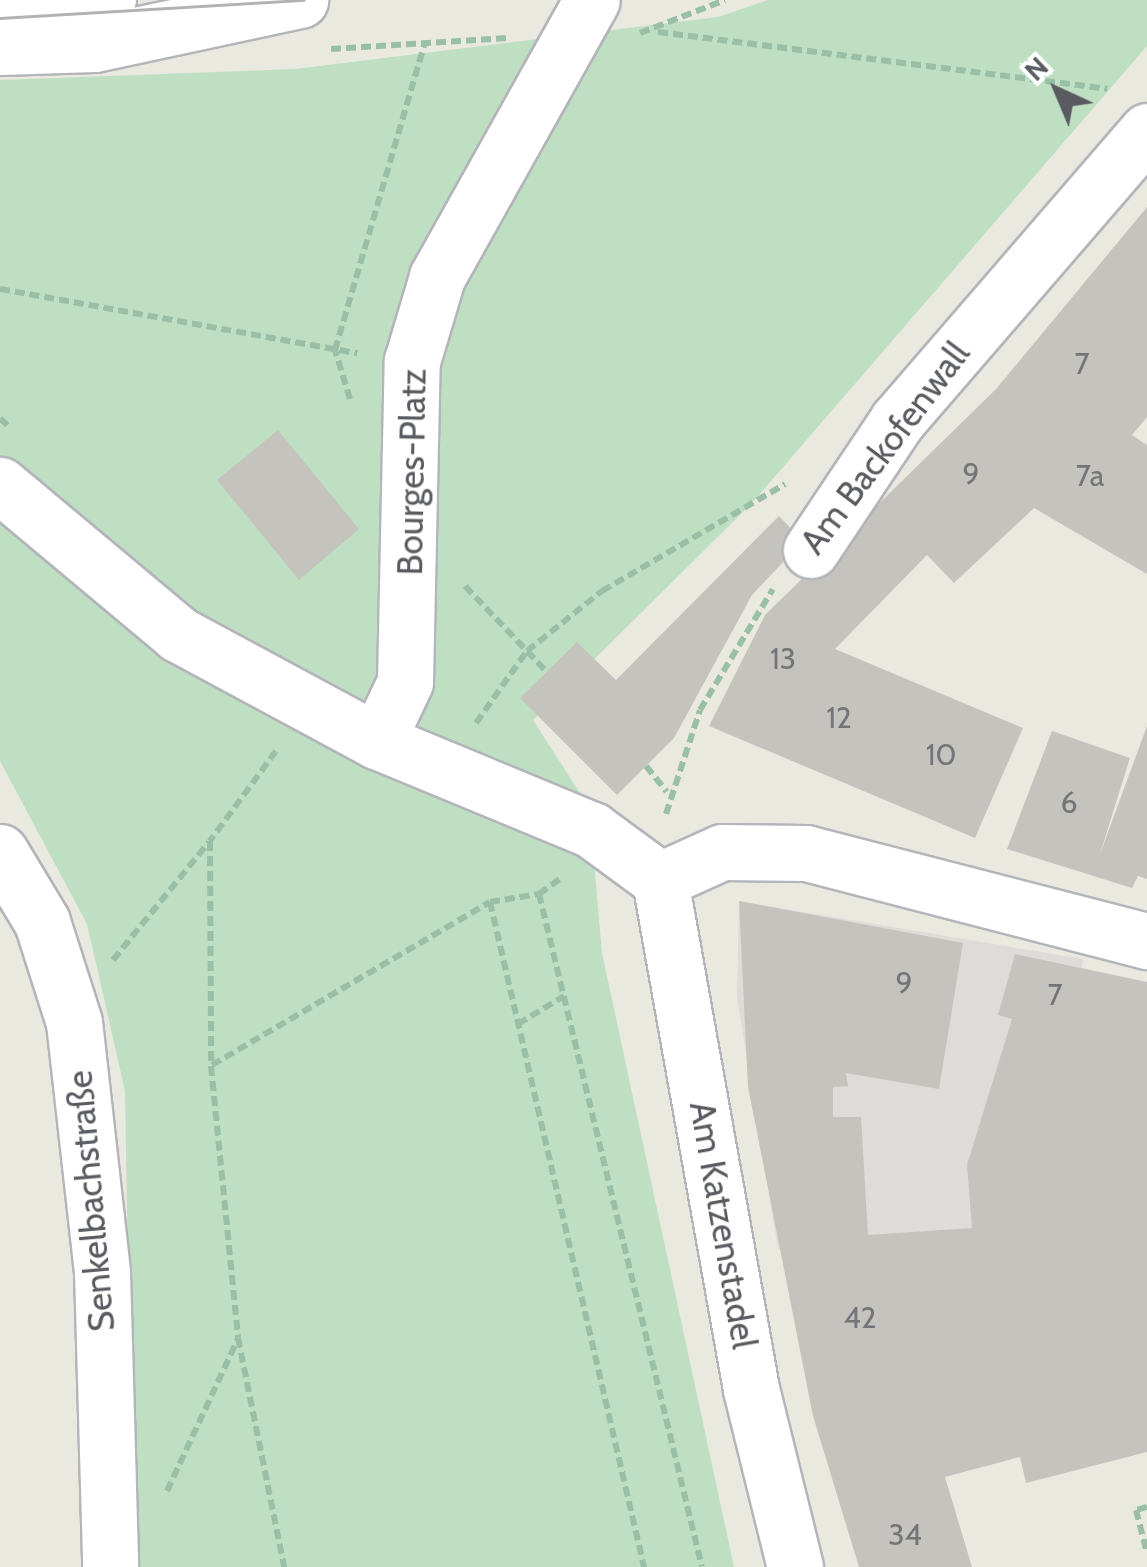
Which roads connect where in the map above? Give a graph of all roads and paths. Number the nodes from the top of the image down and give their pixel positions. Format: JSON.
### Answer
{"nodes":[{"id":1,"x":118,"y":0,"type":"edge"},
{"id":2,"x":724,"y":0,"type":"edge"},
{"id":3,"x":0,"y":3,"type":"edge"},
{"id":4,"x":581,"y":18,"type":"edge"},
{"id":5,"x":304,"y":25,"type":"edge"},
{"id":6,"x":657,"y":32,"type":"junction"},
{"id":7,"x":425,"y":42,"type":"junction"},
{"id":8,"x":0,"y":47,"type":"edge"},
{"id":9,"x":1138,"y":111,"type":"edge"},
{"id":10,"x":0,"y":289,"type":"edge"},
{"id":11,"x":335,"y":350,"type":"junction"},
{"id":12,"x":412,"y":361,"type":"junction"},
{"id":13,"x":0,"y":418,"type":"edge"},
{"id":14,"x":353,"y":422,"type":"dead end"},
{"id":15,"x":13,"y":464,"type":"edge"},
{"id":16,"x":789,"y":481,"type":"dead end"},
{"id":17,"x":412,"y":531,"type":"junction"},
{"id":18,"x":811,"y":550,"type":"joint"},
{"id":19,"x":527,"y":651,"type":"junction"},
{"id":20,"x":547,"y":672,"type":"dead end"},
{"id":21,"x":302,"y":705,"type":"junction"},
{"id":22,"x":377,"y":741,"type":"junction"},
{"id":23,"x":646,"y":766,"type":"dead end"},
{"id":24,"x":452,"y":774,"type":"junction"},
{"id":25,"x":592,"y":830,"type":"junction"},
{"id":26,"x":210,"y":841,"type":"junction"},
{"id":27,"x":0,"y":852,"type":"edge"},
{"id":28,"x":660,"y":880,"type":"junction"},
{"id":29,"x":538,"y":894,"type":"junction"},
{"id":30,"x":490,"y":902,"type":"junction"},
{"id":31,"x":1147,"y":941,"type":"edge"},
{"id":32,"x":564,"y":996,"type":"junction"},
{"id":33,"x":74,"y":1022,"type":"junction"},
{"id":34,"x":518,"y":1024,"type":"junction"},
{"id":35,"x":211,"y":1066,"type":"junction"},
{"id":36,"x":238,"y":1338,"type":"junction"},
{"id":37,"x":1147,"y":1507,"type":"edge"},
{"id":38,"x":158,"y":1511,"type":"dead end"},
{"id":39,"x":1147,"y":1553,"type":"edge"},
{"id":40,"x":110,"y":1567,"type":"edge"},
{"id":41,"x":284,"y":1567,"type":"edge"},
{"id":42,"x":644,"y":1567,"type":"edge"},
{"id":43,"x":702,"y":1567,"type":"edge"},
{"id":44,"x":795,"y":1567,"type":"edge"}],
"edges":[{"from":1,"to":3,"type":"lane"},
{"from":2,"to":6,"type":"path"},
{"from":4,"to":6,"type":"path"},
{"from":4,"to":7,"type":"path"},
{"from":4,"to":12,"type":"street","name":"Bourges-Platz"},
{"from":5,"to":7,"type":"path"},
{"from":5,"to":8,"type":"street"},
{"from":6,"to":9,"type":"path"},
{"from":7,"to":11,"type":"path"},
{"from":9,"to":18,"type":"street","name":"Am Backofenwall"},
{"from":10,"to":11,"type":"path"},
{"from":11,"to":12,"type":"path"},
{"from":11,"to":14,"type":"path"},
{"from":12,"to":17,"type":"street","name":"Bourges-Platz"},
{"from":13,"to":15,"type":"path"},
{"from":15,"to":21,"type":"street"},
{"from":16,"to":19,"type":"path"},
{"from":17,"to":19,"type":"path"},
{"from":17,"to":22,"type":"street","name":"Bourges-Platz"},
{"from":18,"to":23,"type":"path","name":"Am Backofenwall"},
{"from":19,"to":20,"type":"path"},
{"from":19,"to":24,"type":"path"},
{"from":21,"to":22,"type":"street"},
{"from":21,"to":26,"type":"path"},
{"from":22,"to":24,"type":"street"},
{"from":24,"to":25,"type":"street"},
{"from":25,"to":28,"type":"street"},
{"from":25,"to":29,"type":"path"},
{"from":26,"to":33,"type":"path"},
{"from":26,"to":35,"type":"path"},
{"from":27,"to":33,"type":"street","name":"Senkelbachstraße"},
{"from":28,"to":31,"type":"street"},
{"from":28,"to":44,"type":"street","name":"Am Katzenstadel"},
{"from":29,"to":30,"type":"path"},
{"from":29,"to":32,"type":"path"},
{"from":30,"to":34,"type":"path"},
{"from":30,"to":35,"type":"path"},
{"from":32,"to":34,"type":"path"},
{"from":32,"to":43,"type":"path"},
{"from":33,"to":40,"type":"street","name":"Senkelbachstraße"},
{"from":34,"to":42,"type":"path"},
{"from":35,"to":36,"type":"path"},
{"from":36,"to":38,"type":"path"},
{"from":36,"to":41,"type":"path"},
{"from":37,"to":39,"type":"path"}]}
